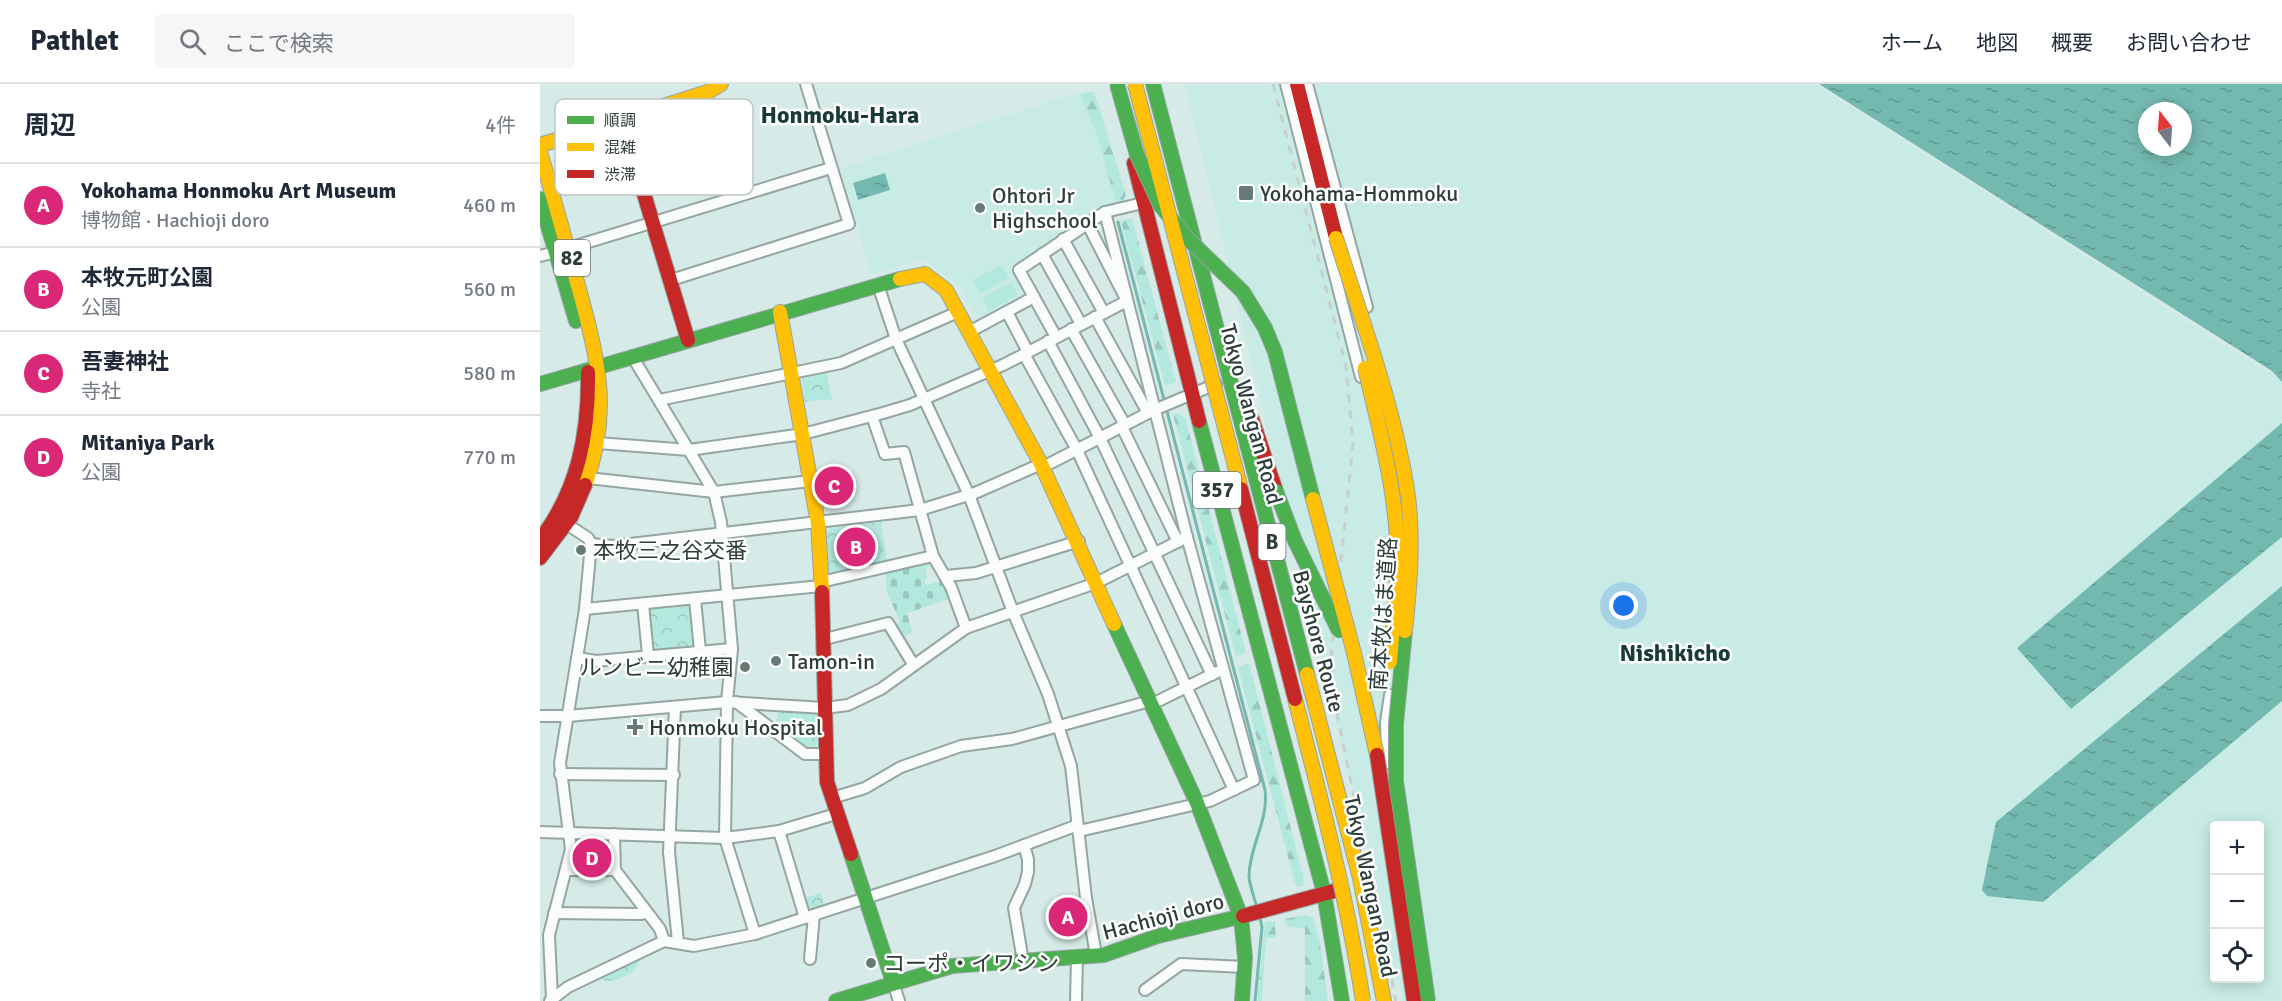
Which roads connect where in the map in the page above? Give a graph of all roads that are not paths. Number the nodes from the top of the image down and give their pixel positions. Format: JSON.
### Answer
{"nodes":[{"id":1,"x":721,"y":84,"type":"edge"},
{"id":2,"x":806,"y":84,"type":"edge"},
{"id":3,"x":1117,"y":84,"type":"edge"},
{"id":4,"x":1135,"y":84,"type":"edge"},
{"id":5,"x":1146,"y":84,"type":"edge"},
{"id":6,"x":1153,"y":84,"type":"edge"},
{"id":7,"x":1286,"y":84,"type":"edge"},
{"id":8,"x":1296,"y":84,"type":"edge"},
{"id":9,"x":1307,"y":84,"type":"edge"},
{"id":10,"x":687,"y":99,"type":"edge"},
{"id":11,"x":555,"y":141,"type":"edge"},
{"id":12,"x":540,"y":145,"type":"edge"},
{"id":13,"x":540,"y":152,"type":"edge"},
{"id":14,"x":831,"y":168,"type":"junction"},
{"id":15,"x":753,"y":192,"type":"edge"},
{"id":16,"x":644,"y":195,"type":"edge"},
{"id":17,"x":744,"y":195,"type":"edge"},
{"id":18,"x":540,"y":199,"type":"edge"},
{"id":19,"x":1143,"y":203,"type":"junction"},
{"id":20,"x":1105,"y":212,"type":"junction"},
{"id":21,"x":653,"y":223,"type":"junction"},
{"id":22,"x":1087,"y":223,"type":"junction"},
{"id":23,"x":1336,"y":238,"type":"junction"},
{"id":24,"x":1063,"y":239,"type":"junction"},
{"id":25,"x":563,"y":250,"type":"junction"},
{"id":26,"x":1042,"y":254,"type":"junction"},
{"id":27,"x":540,"y":256,"type":"edge"},
{"id":28,"x":671,"y":280,"type":"junction"},
{"id":29,"x":878,"y":285,"type":"junction"},
{"id":30,"x":1034,"y":297,"type":"junction"},
{"id":31,"x":1127,"y":301,"type":"junction"},
{"id":32,"x":780,"y":312,"type":"junction"},
{"id":33,"x":958,"y":312,"type":"junction"},
{"id":34,"x":1007,"y":312,"type":"junction"},
{"id":35,"x":1100,"y":315,"type":"junction"},
{"id":36,"x":1076,"y":327,"type":"junction"},
{"id":37,"x":969,"y":332,"type":"junction"},
{"id":38,"x":896,"y":339,"type":"junction"},
{"id":39,"x":1052,"y":339,"type":"junction"},
{"id":40,"x":688,"y":340,"type":"junction"},
{"id":41,"x":1220,"y":348,"type":"junction"},
{"id":42,"x":1026,"y":353,"type":"junction"},
{"id":43,"x":632,"y":356,"type":"junction"},
{"id":44,"x":593,"y":368,"type":"junction"},
{"id":45,"x":990,"y":369,"type":"junction"},
{"id":46,"x":792,"y":371,"type":"junction"},
{"id":47,"x":1222,"y":382,"type":"junction"},
{"id":48,"x":540,"y":384,"type":"edge"},
{"id":49,"x":1191,"y":393,"type":"junction"},
{"id":50,"x":925,"y":399,"type":"junction"},
{"id":51,"x":659,"y":400,"type":"junction"},
{"id":52,"x":1151,"y":412,"type":"junction"},
{"id":53,"x":872,"y":416,"type":"junction"},
{"id":54,"x":1124,"y":426,"type":"junction"},
{"id":55,"x":803,"y":434,"type":"junction"},
{"id":56,"x":1100,"y":438,"type":"junction"},
{"id":57,"x":598,"y":443,"type":"junction"},
{"id":58,"x":689,"y":450,"type":"junction"},
{"id":59,"x":1077,"y":450,"type":"junction"},
{"id":60,"x":1042,"y":465,"type":"junction"},
{"id":61,"x":588,"y":478,"type":"junction"},
{"id":62,"x":811,"y":481,"type":"junction"},
{"id":63,"x":714,"y":492,"type":"junction"},
{"id":64,"x":969,"y":495,"type":"junction"},
{"id":65,"x":920,"y":510,"type":"junction"},
{"id":66,"x":562,"y":521,"type":"junction"},
{"id":67,"x":818,"y":524,"type":"junction"},
{"id":68,"x":724,"y":534,"type":"junction"},
{"id":69,"x":540,"y":540,"type":"edge"},
{"id":70,"x":1182,"y":540,"type":"junction"},
{"id":71,"x":1079,"y":542,"type":"junction"},
{"id":72,"x":591,"y":544,"type":"junction"},
{"id":73,"x":1154,"y":554,"type":"junction"},
{"id":74,"x":933,"y":556,"type":"junction"},
{"id":75,"x":540,"y":558,"type":"edge"},
{"id":76,"x":1409,"y":561,"type":"junction"},
{"id":77,"x":1131,"y":566,"type":"junction"},
{"id":78,"x":995,"y":567,"type":"junction"},
{"id":79,"x":946,"y":576,"type":"junction"},
{"id":80,"x":1096,"y":583,"type":"junction"},
{"id":81,"x":821,"y":584,"type":"junction"},
{"id":82,"x":728,"y":596,"type":"junction"},
{"id":83,"x":695,"y":599,"type":"junction"},
{"id":84,"x":644,"y":604,"type":"junction"},
{"id":85,"x":585,"y":609,"type":"junction"},
{"id":86,"x":1013,"y":612,"type":"junction"},
{"id":87,"x":966,"y":628,"type":"junction"},
{"id":88,"x":825,"y":639,"type":"junction"},
{"id":89,"x":732,"y":649,"type":"junction"},
{"id":90,"x":700,"y":651,"type":"junction"},
{"id":91,"x":648,"y":655,"type":"junction"},
{"id":92,"x":577,"y":658,"type":"junction"},
{"id":93,"x":913,"y":664,"type":"junction"},
{"id":94,"x":1223,"y":670,"type":"junction"},
{"id":95,"x":1212,"y":675,"type":"junction"},
{"id":96,"x":1187,"y":688,"type":"junction"},
{"id":97,"x":731,"y":702,"type":"junction"},
{"id":98,"x":1151,"y":703,"type":"junction"},
{"id":99,"x":675,"y":707,"type":"junction"},
{"id":100,"x":825,"y":708,"type":"junction"},
{"id":101,"x":540,"y":716,"type":"edge"},
{"id":102,"x":568,"y":716,"type":"junction"},
{"id":103,"x":1058,"y":728,"type":"junction"},
{"id":104,"x":825,"y":754,"type":"junction"},
{"id":105,"x":560,"y":774,"type":"junction"},
{"id":106,"x":674,"y":775,"type":"junction"},
{"id":107,"x":1234,"y":790,"type":"junction"},
{"id":108,"x":832,"y":798,"type":"junction"},
{"id":109,"x":1197,"y":803,"type":"junction"},
{"id":110,"x":836,"y":814,"type":"junction"},
{"id":111,"x":1078,"y":828,"type":"junction"},
{"id":112,"x":779,"y":831,"type":"junction"},
{"id":113,"x":540,"y":832,"type":"edge"},
{"id":114,"x":570,"y":833,"type":"junction"},
{"id":115,"x":614,"y":834,"type":"junction"},
{"id":116,"x":671,"y":836,"type":"junction"},
{"id":117,"x":725,"y":838,"type":"junction"},
{"id":118,"x":1024,"y":845,"type":"junction"},
{"id":119,"x":568,"y":870,"type":"junction"},
{"id":120,"x":615,"y":870,"type":"junction"},
{"id":121,"x":1354,"y":885,"type":"junction"},
{"id":122,"x":1324,"y":893,"type":"junction"},
{"id":123,"x":864,"y":899,"type":"junction"},
{"id":124,"x":646,"y":912,"type":"junction"},
{"id":125,"x":554,"y":913,"type":"junction"},
{"id":126,"x":1416,"y":913,"type":"junction"},
{"id":127,"x":1252,"y":914,"type":"junction"},
{"id":128,"x":809,"y":916,"type":"junction"},
{"id":129,"x":754,"y":934,"type":"junction"},
{"id":130,"x":664,"y":941,"type":"junction"},
{"id":131,"x":678,"y":942,"type":"junction"},
{"id":132,"x":1096,"y":956,"type":"junction"},
{"id":133,"x":1077,"y":957,"type":"junction"},
{"id":134,"x":810,"y":959,"type":"dead end"},
{"id":135,"x":1023,"y":961,"type":"junction"},
{"id":136,"x":1245,"y":967,"type":"junction"},
{"id":137,"x":893,"y":982,"type":"junction"},
{"id":138,"x":1146,"y":990,"type":"dead end"},
{"id":139,"x":551,"y":1000,"type":"edge"},
{"id":140,"x":836,"y":1001,"type":"edge"},
{"id":141,"x":899,"y":1001,"type":"edge"},
{"id":142,"x":1076,"y":1001,"type":"edge"},
{"id":143,"x":1242,"y":1001,"type":"edge"},
{"id":144,"x":1342,"y":1001,"type":"edge"},
{"id":145,"x":1363,"y":1001,"type":"edge"},
{"id":146,"x":1373,"y":1001,"type":"edge"},
{"id":147,"x":1384,"y":1001,"type":"edge"},
{"id":148,"x":1414,"y":1001,"type":"edge"},
{"id":149,"x":1425,"y":1001,"type":"edge"}],
"edges":[{"from":1,"to":10,"type":"main road"},
{"from":2,"to":14,"type":"street"},
{"from":3,"to":19,"type":"main road","number":"357"},
{"from":3,"to":148,"type":"main road","bridge":true},
{"from":4,"to":145,"type":"main road","name":"Bayshore Route","number":"B","bridge":true},
{"from":5,"to":47,"type":"main road","name":"Tokyo Wangan Road","number":"357"},
{"from":6,"to":41,"type":"main road","name":"Bayshore Route","number":"B","bridge":true},
{"from":7,"to":76,"type":"street"},
{"from":8,"to":23,"type":"main road","name":"南本牧はま道路"},
{"from":9,"to":76,"type":"street"},
{"from":11,"to":12,"type":"main road"},
{"from":13,"to":25,"type":"main road","number":"82"},
{"from":14,"to":15,"type":"street"},
{"from":14,"to":28,"type":"street"},
{"from":16,"to":21,"type":"main road"},
{"from":17,"to":21,"type":"street"},
{"from":18,"to":25,"type":"main road","number":"82"},
{"from":19,"to":20,"type":"street"},
{"from":19,"to":49,"type":"main road","number":"357"},
{"from":20,"to":22,"type":"street"},
{"from":20,"to":31,"type":"street"},
{"from":21,"to":25,"type":"street"},
{"from":21,"to":28,"type":"main road"},
{"from":22,"to":24,"type":"street"},
{"from":22,"to":31,"type":"street"},
{"from":23,"to":126,"type":"main road","name":"南本牧はま道路","bridge":true},
{"from":23,"to":149,"type":"main road","name":"南本牧はま道路","bridge":true},
{"from":24,"to":26,"type":"street"},
{"from":24,"to":35,"type":"street"},
{"from":25,"to":27,"type":"street"},
{"from":25,"to":44,"type":"main road","number":"82"},
{"from":26,"to":30,"type":"street"},
{"from":26,"to":36,"type":"street"},
{"from":28,"to":40,"type":"main road"},
{"from":29,"to":32,"type":"main road"},
{"from":29,"to":33,"type":"main road"},
{"from":29,"to":38,"type":"street"},
{"from":30,"to":34,"type":"street"},
{"from":30,"to":39,"type":"street"},
{"from":31,"to":35,"type":"street"},
{"from":31,"to":52,"type":"street"},
{"from":32,"to":40,"type":"main road"},
{"from":32,"to":46,"type":"main road"},
{"from":33,"to":37,"type":"main road"},
{"from":33,"to":38,"type":"street"},
{"from":34,"to":37,"type":"street"},
{"from":34,"to":42,"type":"street"},
{"from":35,"to":36,"type":"street"},
{"from":35,"to":52,"type":"street"},
{"from":36,"to":39,"type":"street"},
{"from":36,"to":54,"type":"street"},
{"from":37,"to":45,"type":"main road"},
{"from":38,"to":46,"type":"street"},
{"from":38,"to":50,"type":"street"},
{"from":39,"to":42,"type":"street"},
{"from":39,"to":56,"type":"street"},
{"from":40,"to":43,"type":"main road"},
{"from":41,"to":126,"type":"main road","bridge":true},
{"from":41,"to":147,"type":"main road","name":"Bayshore Route","number":"B"},
{"from":42,"to":45,"type":"street"},
{"from":42,"to":59,"type":"street"},
{"from":43,"to":44,"type":"main road"},
{"from":43,"to":51,"type":"street"},
{"from":44,"to":48,"type":"main road"},
{"from":44,"to":57,"type":"main road","number":"82"},
{"from":44,"to":66,"type":"main road","number":"82"},
{"from":45,"to":50,"type":"street"},
{"from":45,"to":60,"type":"main road"},
{"from":46,"to":51,"type":"street"},
{"from":46,"to":55,"type":"main road"},
{"from":47,"to":49,"type":"street"},
{"from":47,"to":121,"type":"main road","name":"Tokyo Wangan Road","number":"357"},
{"from":49,"to":52,"type":"street"},
{"from":49,"to":122,"type":"main road","number":"357"},
{"from":50,"to":53,"type":"street"},
{"from":50,"to":64,"type":"street"},
{"from":51,"to":58,"type":"street"},
{"from":52,"to":54,"type":"street"},
{"from":52,"to":70,"type":"street"},
{"from":53,"to":55,"type":"street"},
{"from":53,"to":65,"type":"street"},
{"from":54,"to":56,"type":"street"},
{"from":54,"to":70,"type":"street"},
{"from":55,"to":58,"type":"street"},
{"from":55,"to":62,"type":"main road"},
{"from":56,"to":59,"type":"street"},
{"from":56,"to":73,"type":"street"},
{"from":57,"to":58,"type":"street"},
{"from":57,"to":61,"type":"main road","number":"82"},
{"from":58,"to":63,"type":"street"},
{"from":59,"to":60,"type":"street"},
{"from":59,"to":77,"type":"street"},
{"from":60,"to":64,"type":"street"},
{"from":60,"to":71,"type":"main road"},
{"from":61,"to":63,"type":"street"},
{"from":61,"to":66,"type":"main road","number":"82"},
{"from":62,"to":63,"type":"street"},
{"from":62,"to":67,"type":"main road"},
{"from":63,"to":68,"type":"street"},
{"from":64,"to":65,"type":"street"},
{"from":64,"to":78,"type":"street"},
{"from":65,"to":67,"type":"street"},
{"from":65,"to":74,"type":"street"},
{"from":66,"to":69,"type":"main road","number":"82"},
{"from":66,"to":72,"type":"street"},
{"from":66,"to":75,"type":"main road","number":"82"},
{"from":67,"to":68,"type":"street"},
{"from":67,"to":81,"type":"main road"},
{"from":68,"to":72,"type":"street"},
{"from":68,"to":82,"type":"street"},
{"from":70,"to":73,"type":"street"},
{"from":70,"to":94,"type":"street"},
{"from":71,"to":78,"type":"street"},
{"from":71,"to":80,"type":"main road"},
{"from":72,"to":85,"type":"street"},
{"from":73,"to":77,"type":"street"},
{"from":73,"to":95,"type":"street"},
{"from":74,"to":79,"type":"street"},
{"from":74,"to":81,"type":"street"},
{"from":76,"to":149,"type":"street"},
{"from":77,"to":80,"type":"street"},
{"from":77,"to":96,"type":"street"},
{"from":78,"to":79,"type":"street"},
{"from":78,"to":86,"type":"street"},
{"from":79,"to":87,"type":"street"},
{"from":80,"to":86,"type":"street"},
{"from":80,"to":98,"type":"main road"},
{"from":81,"to":82,"type":"street"},
{"from":81,"to":88,"type":"main road"},
{"from":82,"to":83,"type":"street"},
{"from":82,"to":89,"type":"street"},
{"from":83,"to":84,"type":"street"},
{"from":83,"to":90,"type":"street"},
{"from":84,"to":85,"type":"street"},
{"from":84,"to":91,"type":"street"},
{"from":85,"to":92,"type":"street"},
{"from":86,"to":87,"type":"street"},
{"from":86,"to":103,"type":"street"},
{"from":87,"to":93,"type":"street"},
{"from":88,"to":93,"type":"street"},
{"from":88,"to":100,"type":"main road"},
{"from":89,"to":90,"type":"street"},
{"from":89,"to":97,"type":"street"},
{"from":90,"to":91,"type":"street"},
{"from":91,"to":92,"type":"street"},
{"from":92,"to":102,"type":"street"},
{"from":93,"to":100,"type":"street"},
{"from":94,"to":95,"type":"street"},
{"from":94,"to":107,"type":"street"},
{"from":95,"to":96,"type":"street"},
{"from":96,"to":98,"type":"street"},
{"from":96,"to":107,"type":"street"},
{"from":97,"to":99,"type":"street"},
{"from":97,"to":100,"type":"street"},
{"from":97,"to":104,"type":"street"},
{"from":97,"to":117,"type":"street"},
{"from":98,"to":103,"type":"street"},
{"from":98,"to":109,"type":"main road"},
{"from":99,"to":102,"type":"street"},
{"from":99,"to":106,"type":"street"},
{"from":100,"to":104,"type":"main road"},
{"from":101,"to":102,"type":"street"},
{"from":102,"to":105,"type":"street"},
{"from":103,"to":108,"type":"street"},
{"from":103,"to":111,"type":"street"},
{"from":104,"to":108,"type":"main road"},
{"from":105,"to":106,"type":"street"},
{"from":105,"to":114,"type":"street"},
{"from":106,"to":116,"type":"street"},
{"from":107,"to":109,"type":"street"},
{"from":108,"to":110,"type":"main road"},
{"from":109,"to":111,"type":"street"},
{"from":109,"to":127,"type":"main road"},
{"from":110,"to":112,"type":"street"},
{"from":110,"to":123,"type":"main road"},
{"from":111,"to":118,"type":"street"},
{"from":111,"to":132,"type":"street"},
{"from":112,"to":117,"type":"street"},
{"from":112,"to":128,"type":"street"},
{"from":113,"to":114,"type":"street"},
{"from":114,"to":115,"type":"street"},
{"from":114,"to":119,"type":"street"},
{"from":115,"to":116,"type":"street"},
{"from":115,"to":120,"type":"street"},
{"from":116,"to":117,"type":"street"},
{"from":116,"to":131,"type":"street"},
{"from":117,"to":129,"type":"street"},
{"from":118,"to":123,"type":"street"},
{"from":118,"to":135,"type":"street"},
{"from":119,"to":120,"type":"street"},
{"from":119,"to":125,"type":"street"},
{"from":120,"to":124,"type":"street"},
{"from":121,"to":122,"type":"main road","name":"Hachioji doro"},
{"from":121,"to":146,"type":"main road","name":"Tokyo Wangan Road","number":"357"},
{"from":122,"to":127,"type":"main road","name":"Hachioji doro"},
{"from":122,"to":144,"type":"main road","number":"357"},
{"from":123,"to":128,"type":"street"},
{"from":123,"to":137,"type":"main road"},
{"from":124,"to":125,"type":"street"},
{"from":124,"to":130,"type":"street"},
{"from":125,"to":139,"type":"street"},
{"from":126,"to":149,"type":"main road","name":"南本牧はま道路","bridge":true},
{"from":127,"to":132,"type":"main road","name":"Hachioji doro"},
{"from":127,"to":136,"type":"main road"},
{"from":128,"to":129,"type":"street"},
{"from":128,"to":134,"type":"street"},
{"from":129,"to":131,"type":"street"},
{"from":130,"to":131,"type":"street"},
{"from":130,"to":139,"type":"street"},
{"from":132,"to":133,"type":"main road","name":"Hachioji doro"},
{"from":133,"to":135,"type":"main road","name":"Hachioji doro"},
{"from":133,"to":142,"type":"street"},
{"from":135,"to":137,"type":"main road","name":"Hachioji doro"},
{"from":136,"to":138,"type":"street"},
{"from":136,"to":143,"type":"main road"},
{"from":137,"to":140,"type":"main road","name":"Hachioji doro"},
{"from":137,"to":141,"type":"street"}]}
